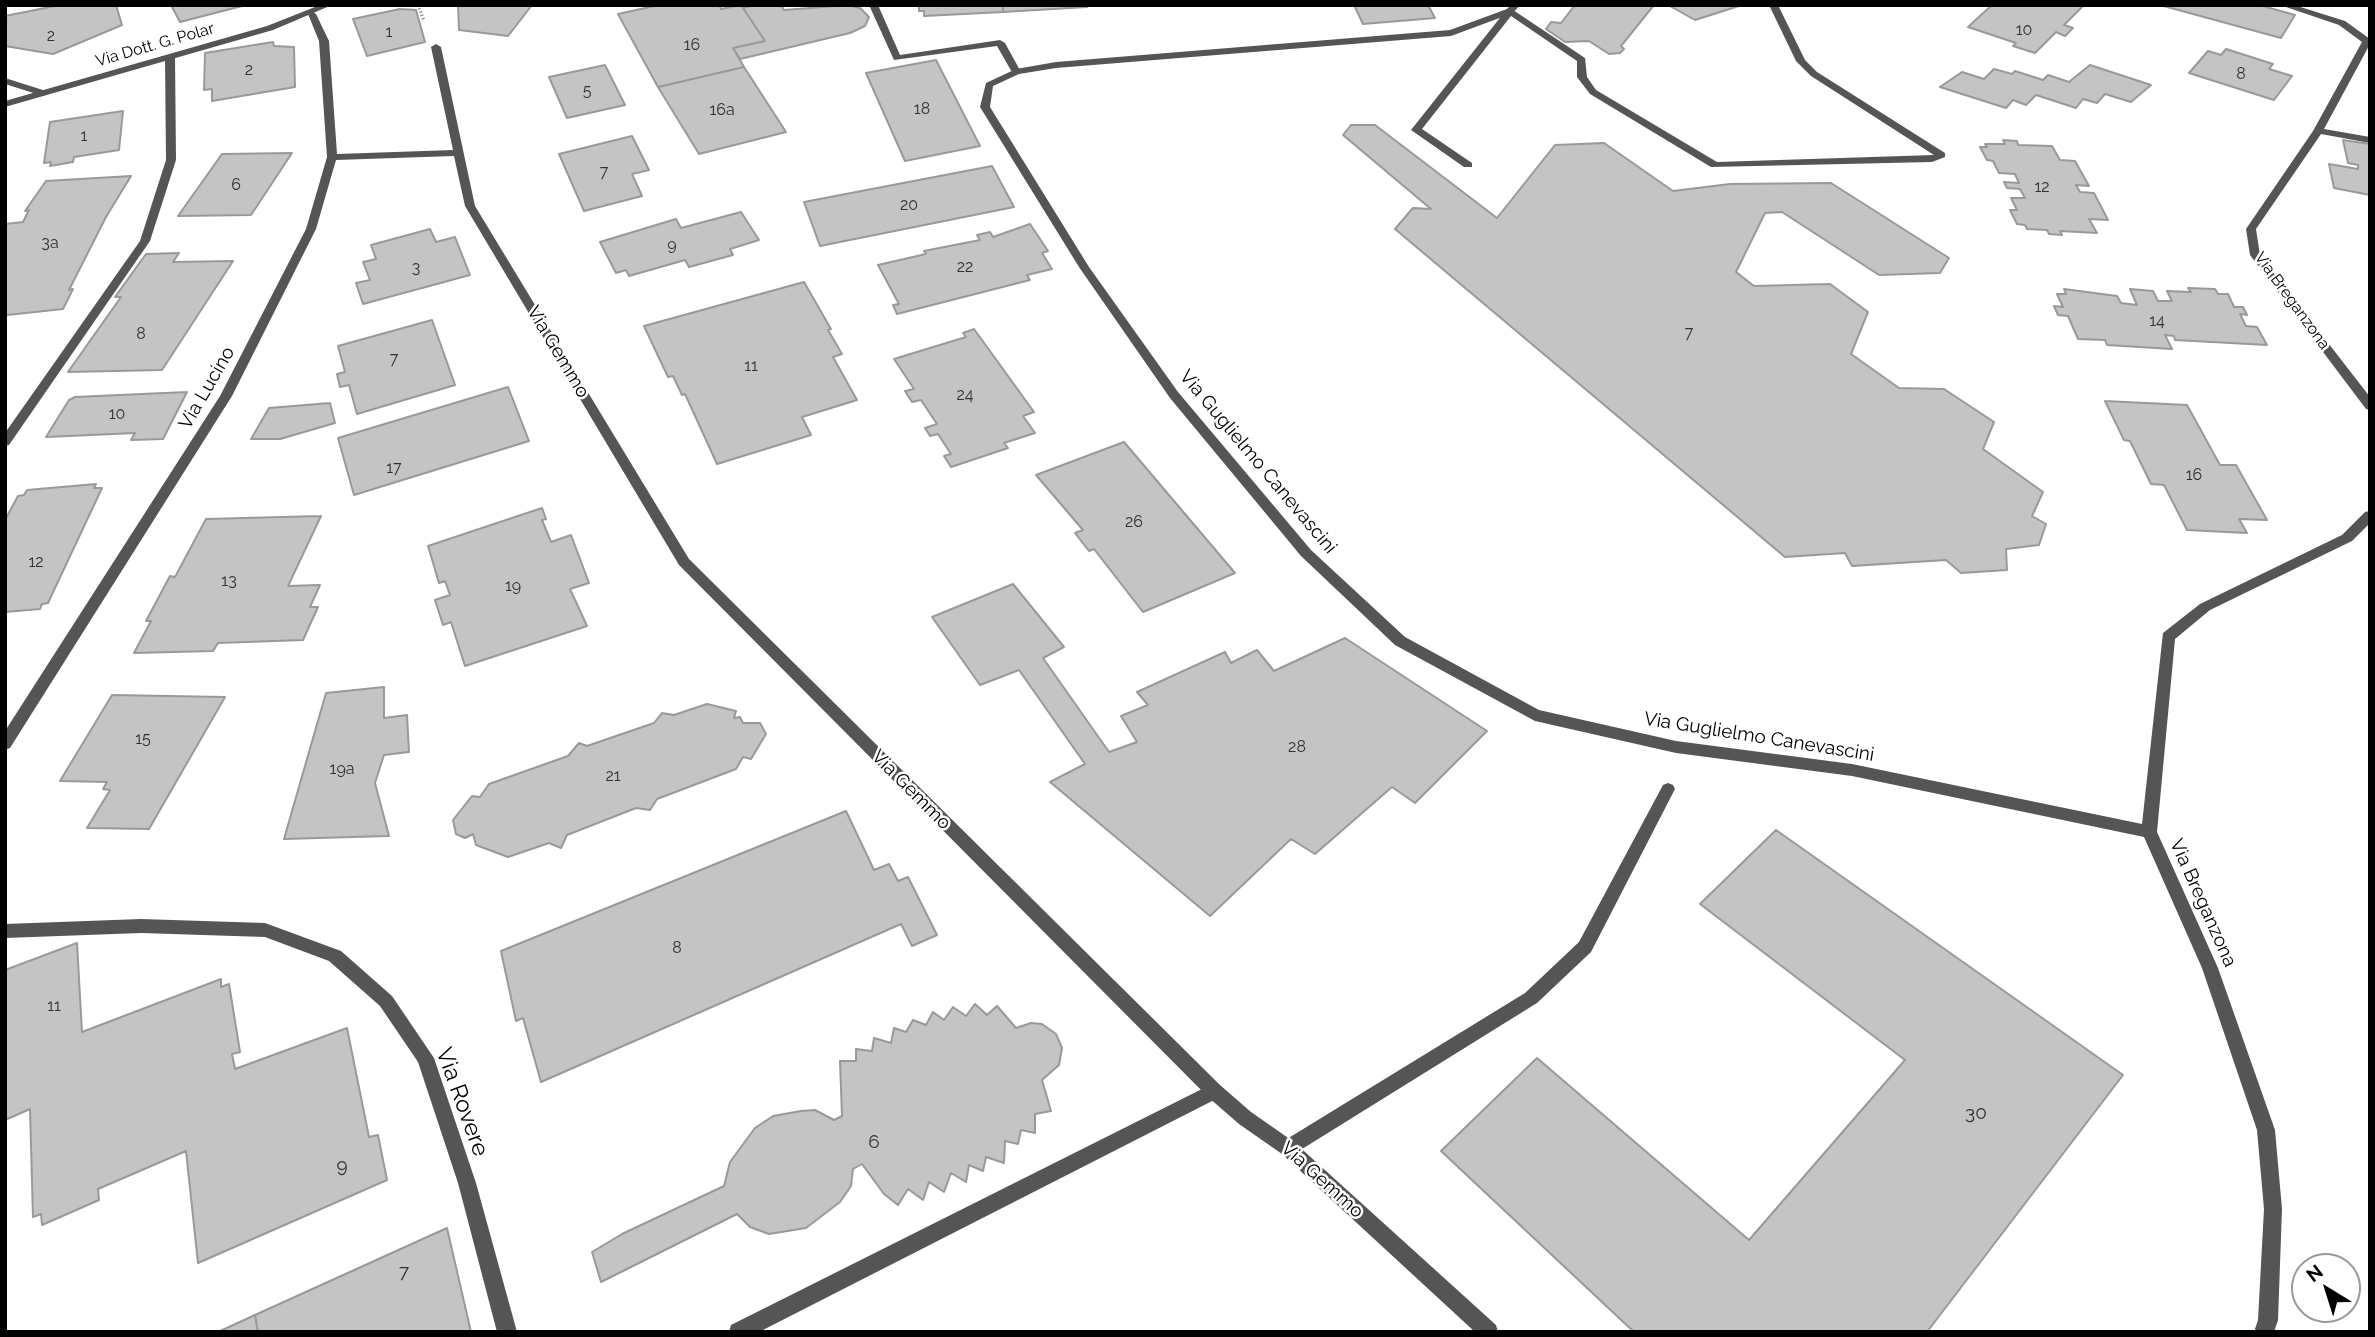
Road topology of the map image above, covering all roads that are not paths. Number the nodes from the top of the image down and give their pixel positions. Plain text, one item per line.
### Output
1 (328, 5) edge
2 (873, 5) edge
3 (1773, 5) edge
4 (2284, 5) edge
5 (1513, 8) edge
6 (312, 14) junction
7 (436, 47) dead end
8 (170, 57) junction
9 (1016, 72) junction
10 (5, 81) edge
11 (43, 93) junction
12 (5, 104) edge
13 (2318, 131) junction
14 (2370, 140) edge
15 (456, 153) junction
16 (332, 158) junction
17 (1468, 165) dead end
18 (2370, 406) edge
19 (5, 442) edge
20 (2370, 515) edge
21 (5, 744) edge
22 (1668, 789) dead end
23 (2150, 832) junction
24 (5, 930) edge
25 (1214, 1091) junction
26 (1288, 1148) junction
27 (507, 1332) edge
28 (738, 1332) edge
29 (1489, 1332) edge
30 (2264, 1332) edge

1 - 6 street, Via Dott. G. Polar
2 - 9 street
3 - 5 street
4 - 13 street, Via Breganzona
5 - 9 street, Via Guglielmo Canevascini
5 - 17 street
6 - 8 street, Via Dott. G. Polar
6 - 16 street, Via Lucino
7 - 15 street, Via Gemmo
8 - 11 street, Via Dott. G. Polar
8 - 19 street
9 - 23 street, Via Guglielmo Canevascini
10 - 11 street
11 - 12 street, Via Dott. G. Polar
13 - 14 street
13 - 18 street, Via Breganzona
15 - 16 street
15 - 25 street, Via Gemmo
16 - 21 street, Via Lucino
20 - 23 street, Via Breganzona
22 - 26 street
23 - 30 street, Via Breganzona
24 - 27 street, Via Rovere
25 - 26 street, Via Gemmo
25 - 28 street
26 - 29 street, Via Gemmo

